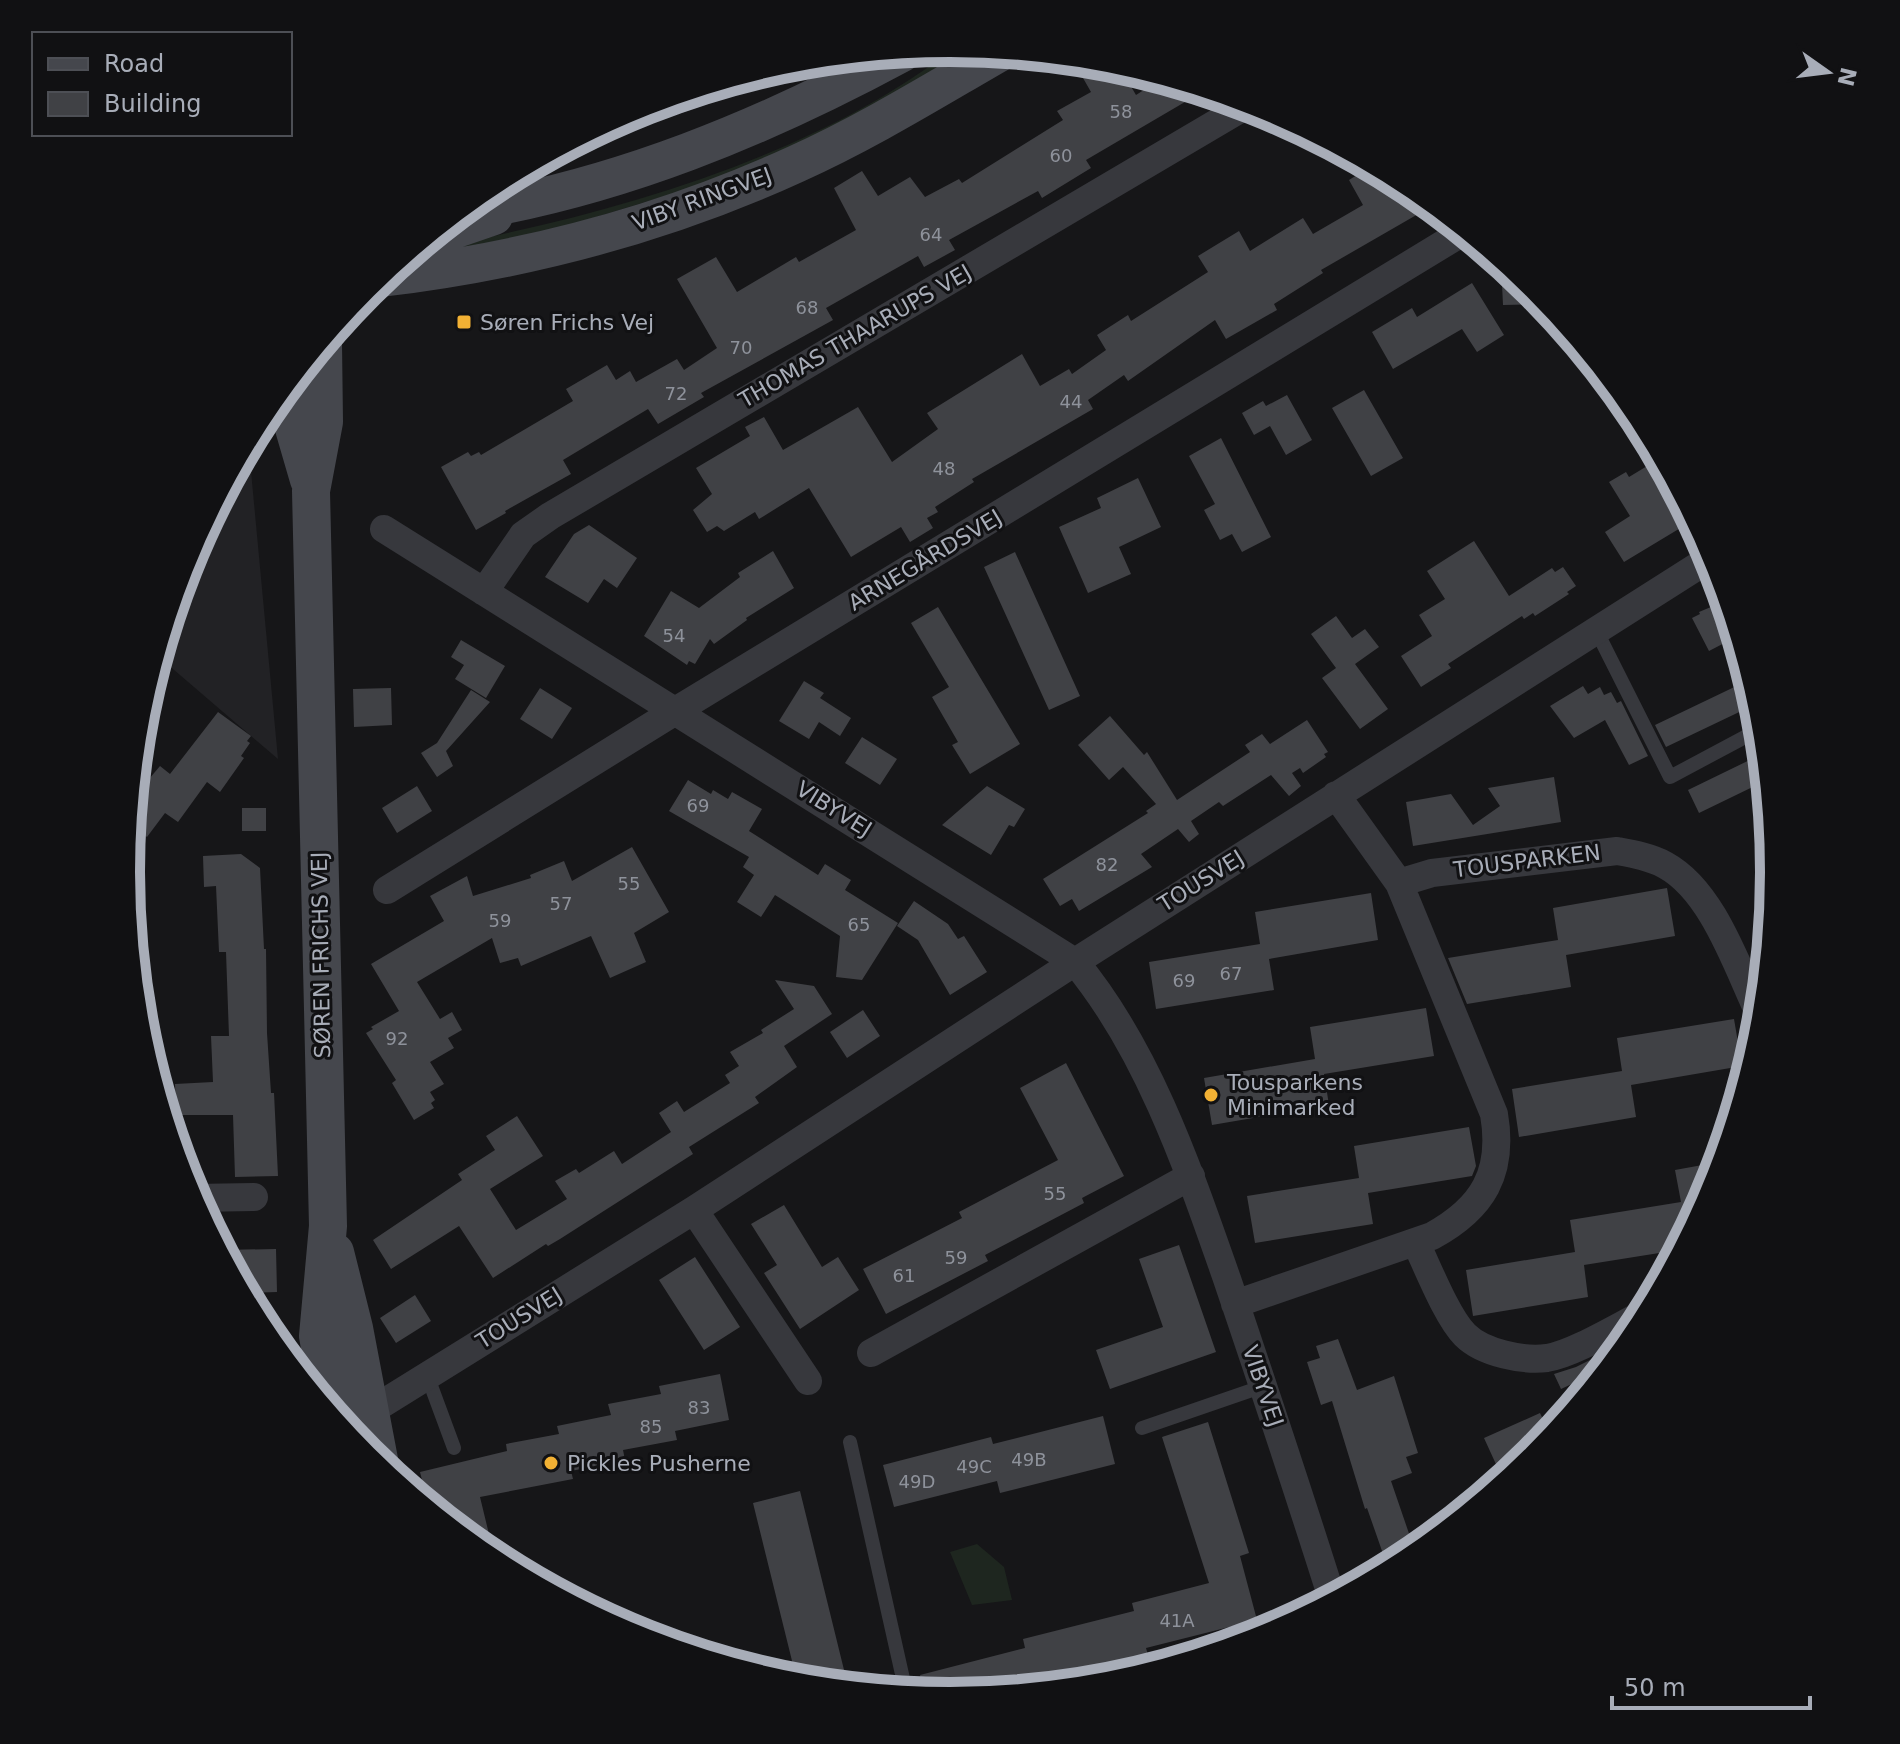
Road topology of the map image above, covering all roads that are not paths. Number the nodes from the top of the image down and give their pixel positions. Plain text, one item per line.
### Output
1 (981, 63) edge
2 (878, 66) edge
3 (1233, 114) edge
4 (564, 192) junction
5 (488, 208) edge
6 (458, 228) edge
7 (1454, 238) edge
8 (403, 275) edge
9 (323, 359) edge
10 (292, 400) edge
11 (311, 491) junction
12 (384, 529) dead end
13 (1699, 565) edge
14 (484, 592) junction
15 (1596, 630) junction
16 (677, 710) junction
17 (1748, 736) edge
18 (1336, 795) junction
19 (1399, 883) junction
20 (387, 890) dead end
21 (1075, 962) junction
22 (1750, 994) edge
23 (1191, 1176) junction
24 (254, 1197) dead end
25 (209, 1198) edge
26 (694, 1210) junction
27 (328, 1226) junction
28 (1416, 1243) junction
29 (1235, 1304) junction
30 (1621, 1325) edge
31 (871, 1353) dead end
32 (427, 1375) junction
33 (808, 1381) dead end
34 (1264, 1386) junction
35 (327, 1390) edge
36 (357, 1420) edge
37 (1142, 1428) dead end
38 (850, 1442) dead end
39 (454, 1448) dead end
40 (1329, 1587) edge
41 (903, 1680) edge

1 - 8 street, VIBY RINGVEJ
2 - 4 street
3 - 14 street, THOMAS THAARUPS VEJ
4 - 5 street
4 - 6 street
7 - 16 street, ARNEGÅRDSVEJ
9 - 11 street, SØREN FRICHS VEJ
10 - 11 street, SØREN FRICHS VEJ
11 - 27 street, SØREN FRICHS VEJ
12 - 14 street, VIBYVEJ
13 - 15 street, TOUSVEJ
14 - 16 street, VIBYVEJ
15 - 17 lane
15 - 18 street, TOUSVEJ
16 - 20 street, ARNEGÅRDSVEJ
16 - 21 street, VIBYVEJ
18 - 19 street
18 - 21 street, TOUSVEJ
19 - 22 street, TOUSPARKEN
19 - 28 street
21 - 23 street, VIBYVEJ
21 - 26 street, TOUSVEJ
23 - 29 street, VIBYVEJ
23 - 31 street
24 - 25 street
26 - 32 street, TOUSVEJ
26 - 33 street
27 - 35 street, SØREN FRICHS VEJ
27 - 36 street, SØREN FRICHS VEJ
28 - 29 street
28 - 30 street
29 - 34 street, VIBYVEJ
32 - 36 street, TOUSVEJ
32 - 39 lane
34 - 37 lane
34 - 40 street, VIBYVEJ
38 - 41 lane

